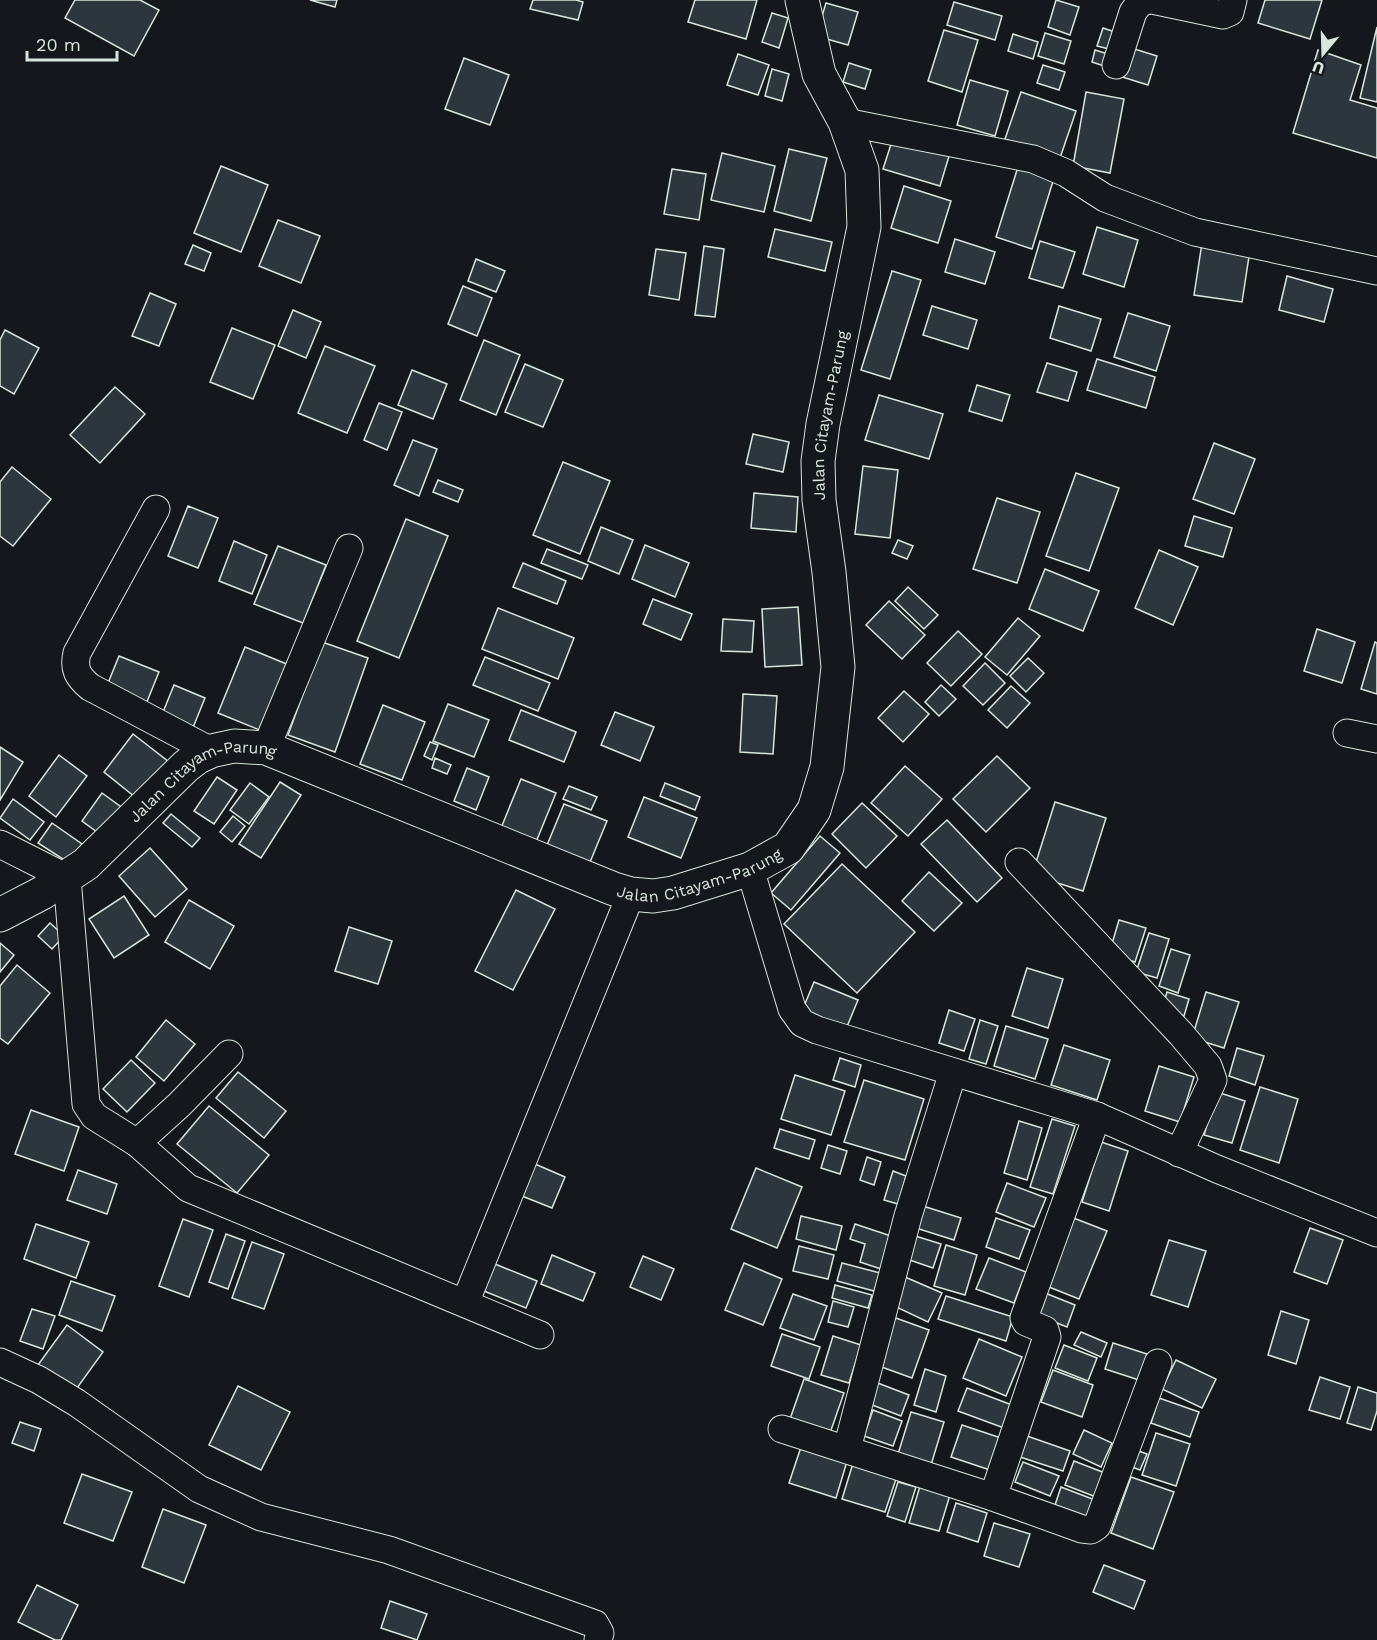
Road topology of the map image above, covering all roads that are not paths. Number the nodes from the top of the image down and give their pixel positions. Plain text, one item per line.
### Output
1 (802, 0) edge
2 (1147, 0) edge
3 (1152, 0) edge
4 (1233, 0) edge
5 (1116, 65) dead end
6 (845, 122) junction
7 (1377, 271) edge
8 (156, 509) dead end
9 (349, 548) dead end
10 (1347, 733) dead end
11 (1377, 739) edge
12 (266, 748) junction
13 (211, 751) junction
14 (0, 844) edge
15 (1018, 862) dead end
16 (750, 869) junction
17 (67, 878) junction
18 (631, 894) junction
19 (0, 915) edge
20 (229, 1054) dead end
21 (953, 1072) junction
22 (1097, 1116) junction
23 (137, 1143) junction
24 (1179, 1153) junction
25 (1377, 1233) edge
26 (465, 1303) junction
27 (540, 1335) dead end
28 (0, 1362) edge
29 (1158, 1363) dead end
30 (782, 1429) dead end
31 (847, 1449) junction
32 (993, 1497) junction
33 (598, 1640) edge

1 - 6 street, Jalan Citayam-Parung
2 - 5 street
3 - 4 street
6 - 7 street
6 - 16 street, Jalan Citayam-Parung
8 - 13 street
9 - 12 street
10 - 11 street
12 - 13 street, Jalan Citayam-Parung
12 - 18 street, Jalan Citayam-Parung
13 - 17 street, Jalan Citayam-Parung
14 - 17 street
15 - 24 street
16 - 18 street, Jalan Citayam-Parung
16 - 21 street
17 - 19 street, Jalan Citayam-Parung
17 - 23 street
18 - 26 street
20 - 23 street
21 - 22 street
21 - 31 street
22 - 24 street
22 - 32 street
23 - 26 street
24 - 25 street
26 - 27 street
28 - 33 street
29 - 32 street
30 - 31 street
31 - 32 street

